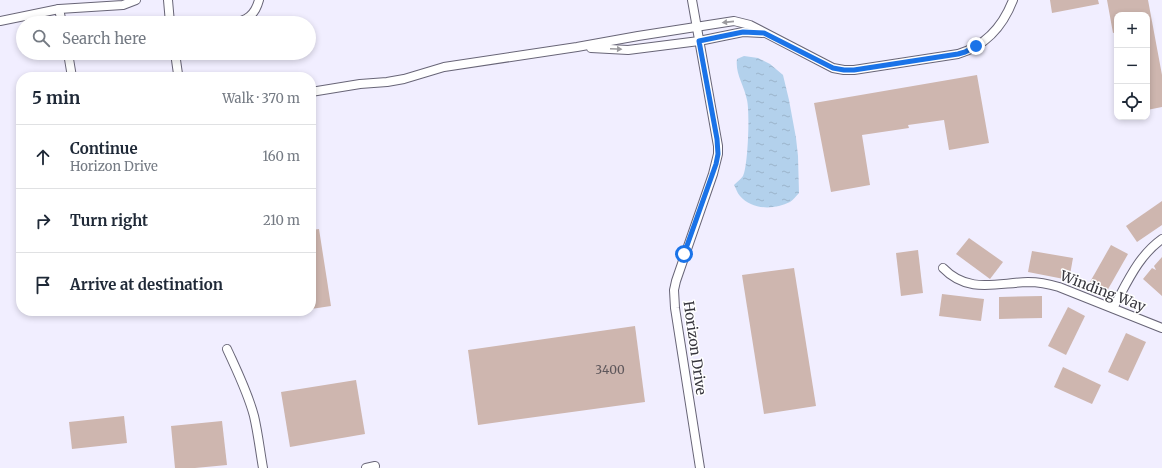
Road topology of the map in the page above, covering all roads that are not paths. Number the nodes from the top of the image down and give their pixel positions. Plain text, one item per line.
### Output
1 (136, 0) edge
2 (168, 0) edge
3 (259, 0) edge
4 (692, 0) edge
5 (1013, 0) edge
6 (59, 10) junction
7 (27, 16) edge
8 (60, 16) edge
9 (169, 16) edge
10 (250, 16) edge
11 (16, 18) edge
12 (0, 21) edge
13 (696, 26) junction
14 (764, 33) junction
15 (699, 41) junction
16 (577, 47) junction
17 (69, 60) edge
18 (176, 60) edge
19 (71, 72) edge
20 (178, 72) edge
21 (316, 91) edge
22 (1162, 239) edge
23 (943, 268) dead end
24 (1112, 308) junction
25 (1162, 328) edge
26 (227, 349) dead end
27 (375, 466) dead end
28 (263, 468) edge
29 (366, 468) edge
30 (700, 468) edge

1 - 6 street
2 - 9 street
3 - 10 street
4 - 13 street, Horizon Drive
5 - 14 street
6 - 7 street
6 - 8 street
11 - 12 street
14 -> 13 street
13 - 15 street, Horizon Drive
13 - 16 street
14 - 15 street
16 -> 15 street
15 - 30 street, Horizon Drive
16 - 21 street
17 - 19 street
18 - 20 street
22 - 24 street
23 - 24 street, Winding Way
24 - 25 street, Winding Way
26 - 28 street
27 - 29 street

